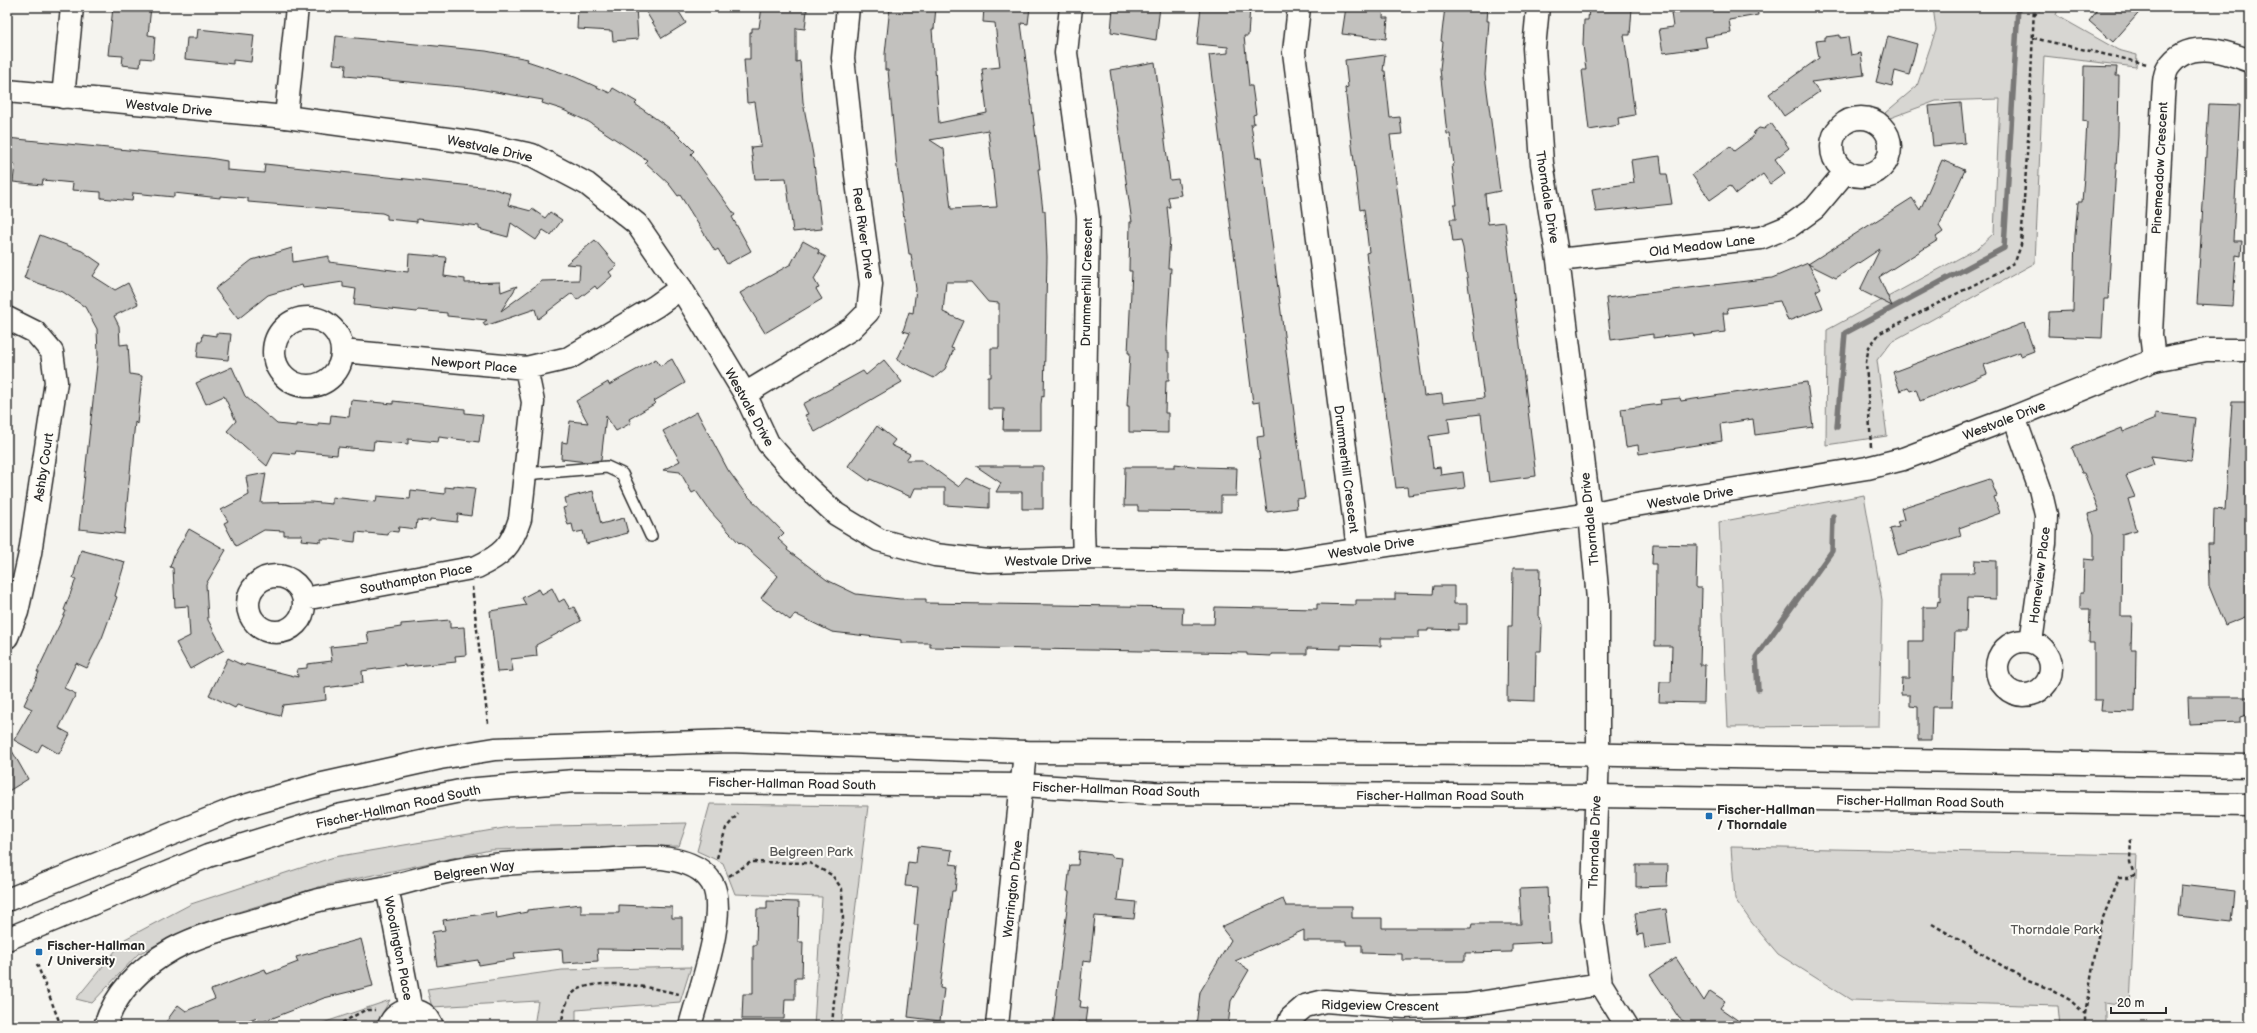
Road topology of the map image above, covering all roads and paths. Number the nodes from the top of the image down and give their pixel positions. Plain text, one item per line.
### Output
1 (72, 7) edge
2 (297, 7) edge
3 (848, 7) edge
4 (1071, 7) edge
5 (1299, 7) edge
6 (1538, 7) edge
7 (2034, 7) edge
8 (2041, 7) edge
9 (2033, 18) junction
10 (2033, 38) junction
11 (2250, 61) edge
12 (2168, 68) junction
13 (7, 91) edge
14 (64, 97) junction
15 (286, 117) junction
16 (1846, 172) dead end
17 (1558, 260) junction
18 (680, 288) junction
19 (7, 318) edge
20 (2250, 350) edge
21 (342, 351) dead end
22 (2154, 360) junction
23 (526, 368) junction
24 (745, 394) junction
25 (2014, 417) junction
26 (1867, 468) junction
27 (525, 474) junction
28 (1590, 514) junction
29 (651, 536) dead end
30 (1358, 549) junction
31 (1084, 558) junction
32 (470, 569) junction
33 (304, 599) dead end
34 (7, 637) edge
35 (2031, 642) dead end
36 (488, 723) dead end
37 (1025, 752) junction
38 (1598, 755) junction
39 (2250, 766) edge
40 (1022, 785) junction
41 (1596, 796) junction
42 (2250, 805) edge
43 (738, 814) dead end
44 (2131, 837) dead end
45 (715, 862) dead end
46 (713, 886) junction
47 (387, 887) junction
48 (7, 900) edge
49 (1932, 924) dead end
50 (7, 939) edge
51 (37, 964) dead end
52 (1601, 984) junction
53 (697, 998) junction
54 (411, 1010) junction
55 (2085, 1014) junction
56 (61, 1026) edge
57 (105, 1026) edge
58 (388, 1026) edge
59 (432, 1026) edge
60 (561, 1026) edge
61 (690, 1026) edge
62 (832, 1026) edge
63 (997, 1026) edge
64 (1288, 1026) edge
65 (1627, 1026) edge
66 (2085, 1026) edge

1 - 14 street
2 - 15 street
3 - 24 street, Red River Drive
4 - 31 street, Drummerhill Crescent
5 - 30 street, Drummerhill Crescent
6 - 17 street, Thorndale Drive
7 - 9 path
8 - 9 path
9 - 10 path
10 - 12 path
10 - 26 path
11 - 12 street
12 - 22 street, Pinemeadow Crescent
13 - 14 street, Westvale Drive
14 - 15 street, Westvale Drive
15 - 18 street, Westvale Drive
16 - 17 street, Old Meadow Lane
17 - 28 street, Thorndale Drive
18 - 23 street, Newport Place
18 - 24 street, Westvale Drive
19 - 34 street, Ashby Court
20 - 22 street, Westvale Drive
21 - 23 street, Newport Place
22 - 25 street, Westvale Drive
23 - 27 street, Southampton Place
24 - 31 street, Westvale Drive
25 - 26 street, Westvale Drive
25 - 35 street, Homeview Place
26 - 28 street, Westvale Drive
27 - 29 lane
27 - 32 street, Southampton Place
28 - 30 street, Westvale Drive
28 - 38 street, Thorndale Drive
30 - 31 street, Westvale Drive
32 - 33 street, Southampton Place
32 - 36 path
37 - 38 street
37 - 40 street, Warrington Drive
37 - 48 street
38 - 39 street
38 - 41 street, Thorndale Drive
40 - 41 street, Fischer-Hallman Road South
40 - 50 street, Fischer-Hallman Road South
40 - 63 street, Warrington Drive
41 - 42 street, Fischer-Hallman Road South
41 - 52 street, Thorndale Drive
43 - 45 path
44 - 55 path
46 - 47 street, Belgreen Way
46 - 53 street
46 - 62 path
47 - 54 street, Woodington Place
47 - 57 street, Belgreen Way
49 - 55 path
51 - 56 path
52 - 64 street, Ridgeview Crescent
52 - 65 street, Thorndale Drive
53 - 60 path
53 - 61 street
54 - 58 street, Woodington Place
54 - 59 street, Woodington Place
55 - 66 path

